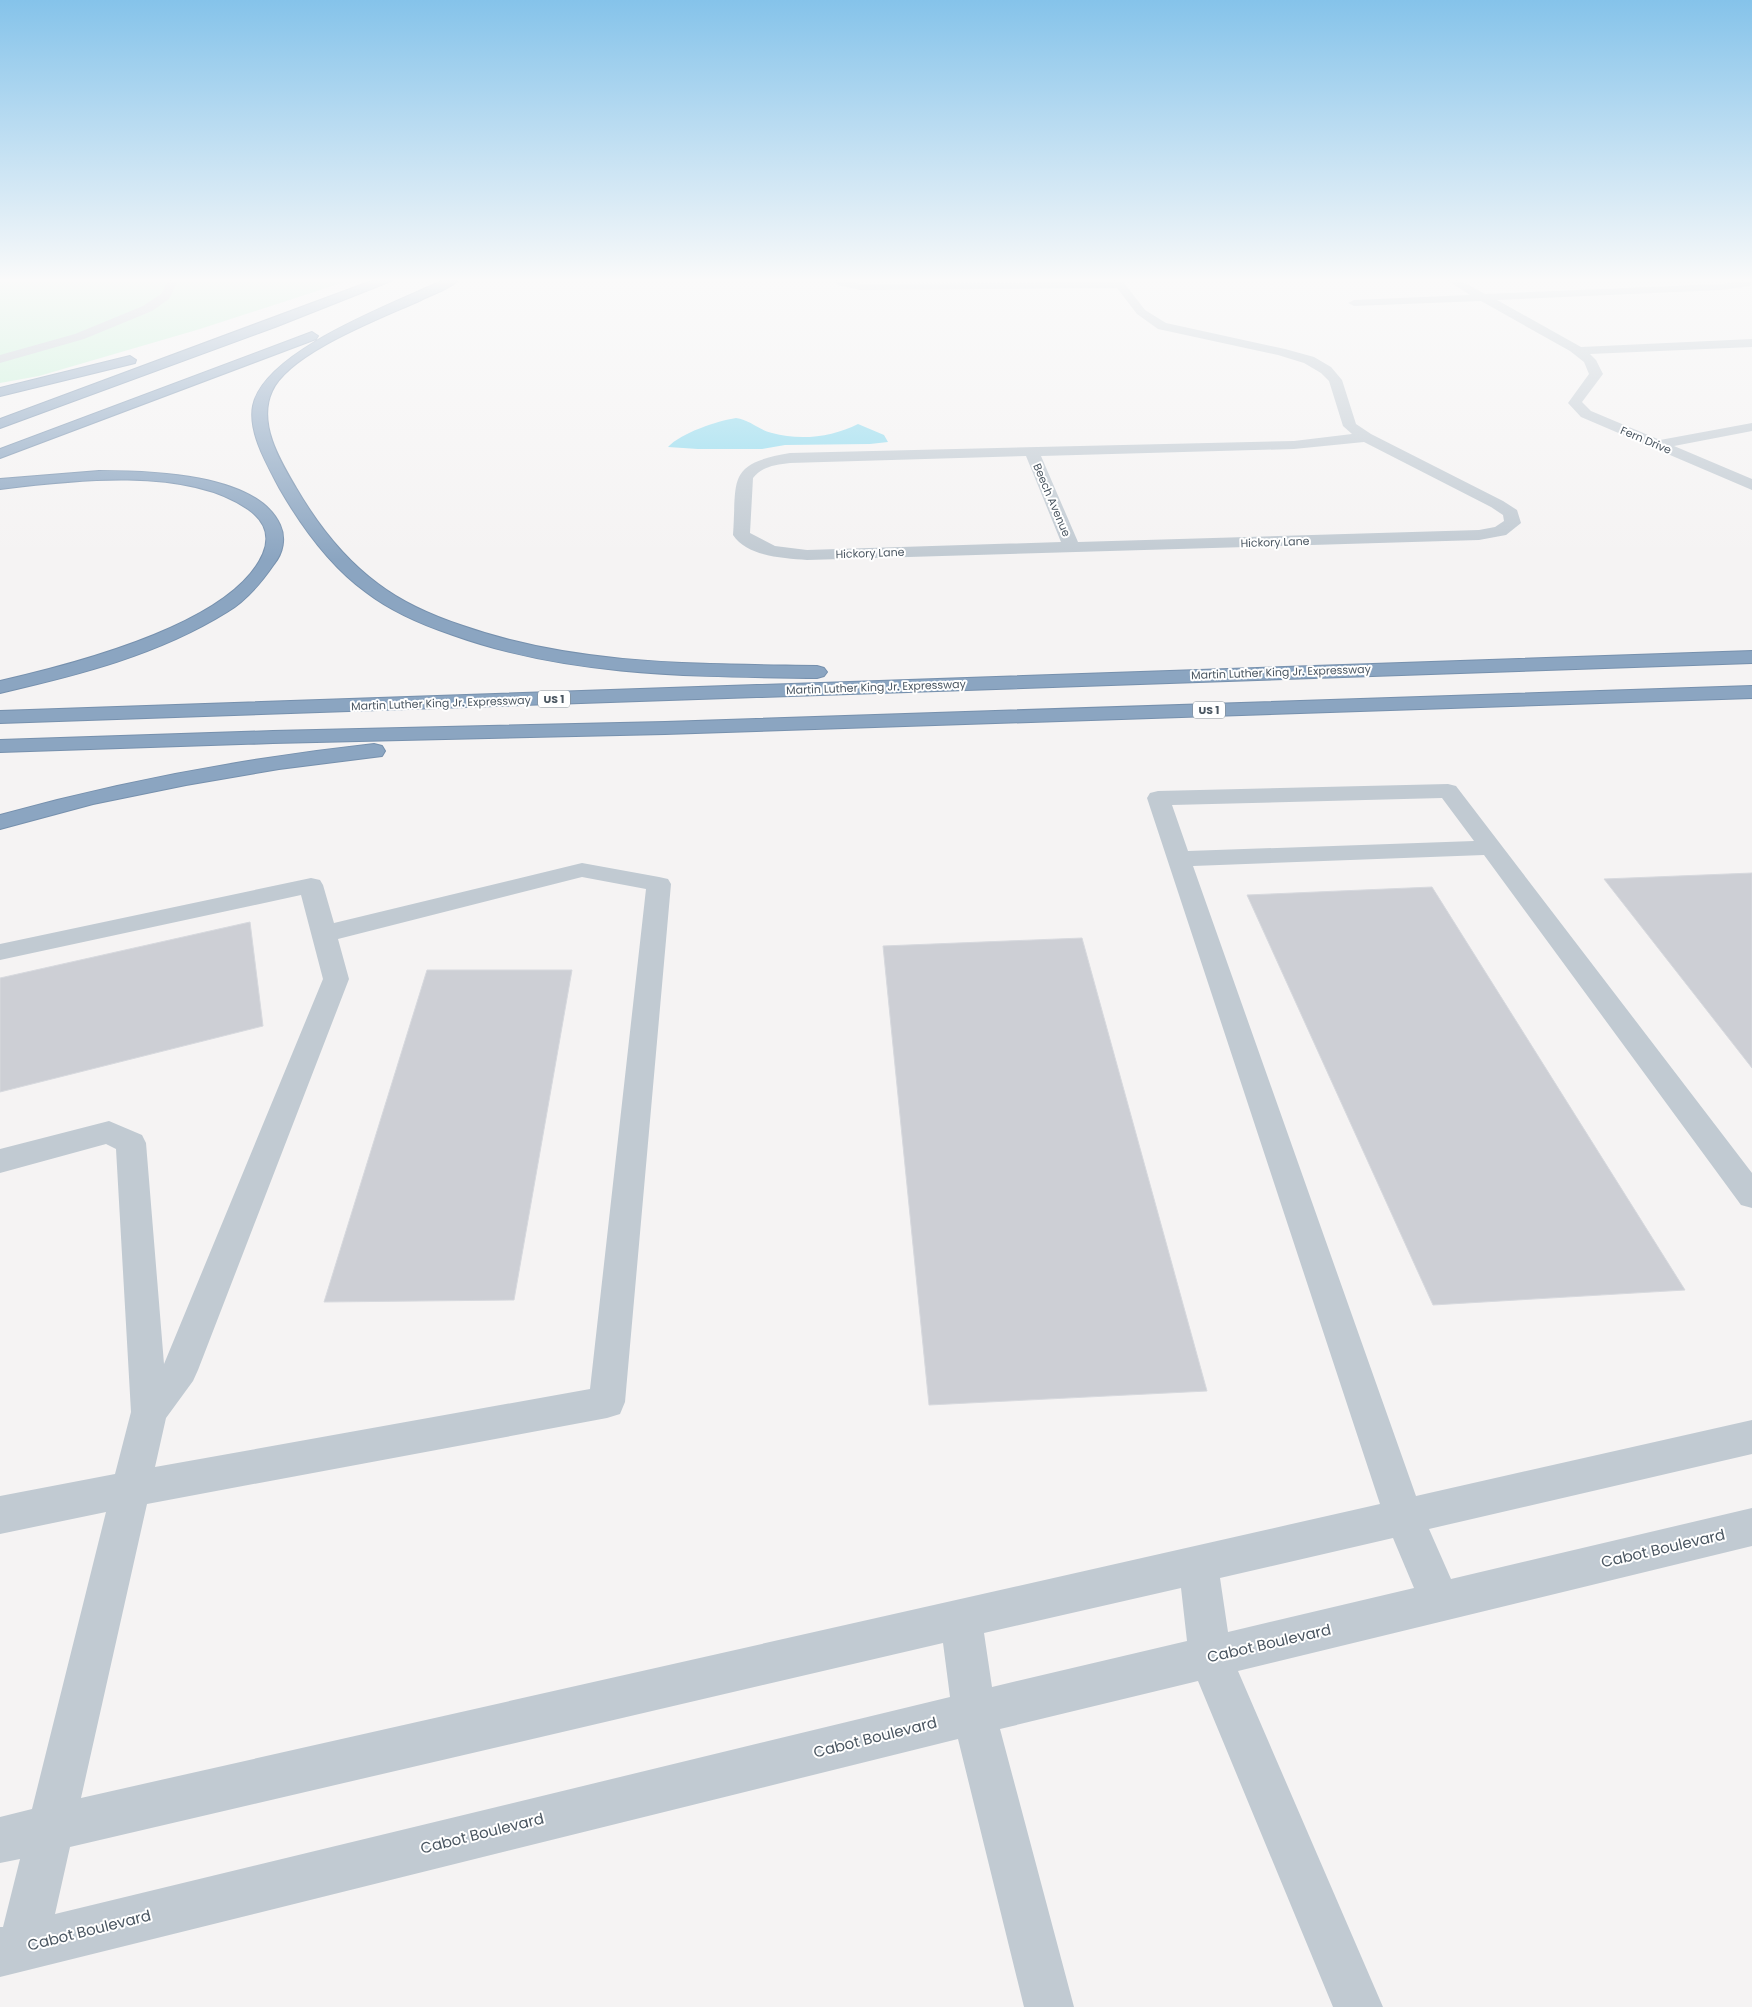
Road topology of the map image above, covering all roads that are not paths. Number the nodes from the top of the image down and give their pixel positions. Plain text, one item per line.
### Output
1 (76, 373) edge
2 (140, 373) edge
3 (212, 373) edge
4 (281, 373) edge
5 (1328, 373) edge
6 (1595, 373) edge
7 (0, 392) edge
8 (0, 424) edge
9 (1752, 427) edge
10 (1366, 437) junction
11 (1658, 445) junction
12 (1032, 452) junction
13 (0, 454) edge
14 (0, 484) edge
15 (1752, 485) edge
16 (1072, 548) junction
17 (1752, 657) edge
18 (1108, 677) junction
19 (0, 687) edge
20 (1752, 692) edge
21 (0, 716) edge
22 (666, 728) junction
23 (0, 746) edge
24 (0, 822) edge
25 (1491, 848) junction
26 (1179, 859) junction
27 (324, 934) junction
28 (0, 952) edge
29 (0, 1161) edge
30 (0, 1167) edge
31 (1752, 1196) edge
32 (149, 1412) junction
33 (1752, 1437) edge
34 (132, 1489) junction
35 (0, 1515) edge
36 (1404, 1517) junction
37 (1752, 1527) edge
38 (1198, 1565) junction
39 (1440, 1602) junction
40 (961, 1619) junction
41 (1210, 1657) junction
42 (974, 1713) junction
43 (51, 1829) junction
44 (0, 1840) edge
45 (12, 1949) edge
46 (1049, 2007) edge
47 (1358, 2007) edge

1 - 7 highway
2 - 8 highway
3 - 13 highway
4 - 18 highway
5 - 10 street, Hickory Lane
6 - 11 street, Fern Drive
9 - 11 street
10 - 12 street, Hickory Lane
10 - 16 street, Hickory Lane
11 - 15 street, Fern Drive
12 - 16 street, Beech Avenue
12 - 16 street, Hickory Lane
14 - 19 highway
17 - 18 highway, Martin Luther King Jr. Expressway / US 1
18 - 21 highway, Martin Luther King Jr. Expressway / US 1
20 - 22 highway, US 1
22 - 23 highway, US 1
22 - 24 highway
25 - 26 street
25 - 26 street
25 - 31 street
26 - 36 street
27 - 28 street
27 - 32 street
27 - 34 street
29 - 30 street
29 - 32 street
32 - 34 street
33 - 36 street
34 - 35 street
34 - 43 street
36 - 38 street
36 - 39 street
37 - 39 street, Cabot Boulevard
38 - 40 street
38 - 41 street
39 - 41 street, Cabot Boulevard
40 - 42 street
40 - 43 street
41 - 42 street, Cabot Boulevard
41 - 47 street
42 - 45 street, Cabot Boulevard
42 - 46 street
43 - 44 street
43 - 45 street

